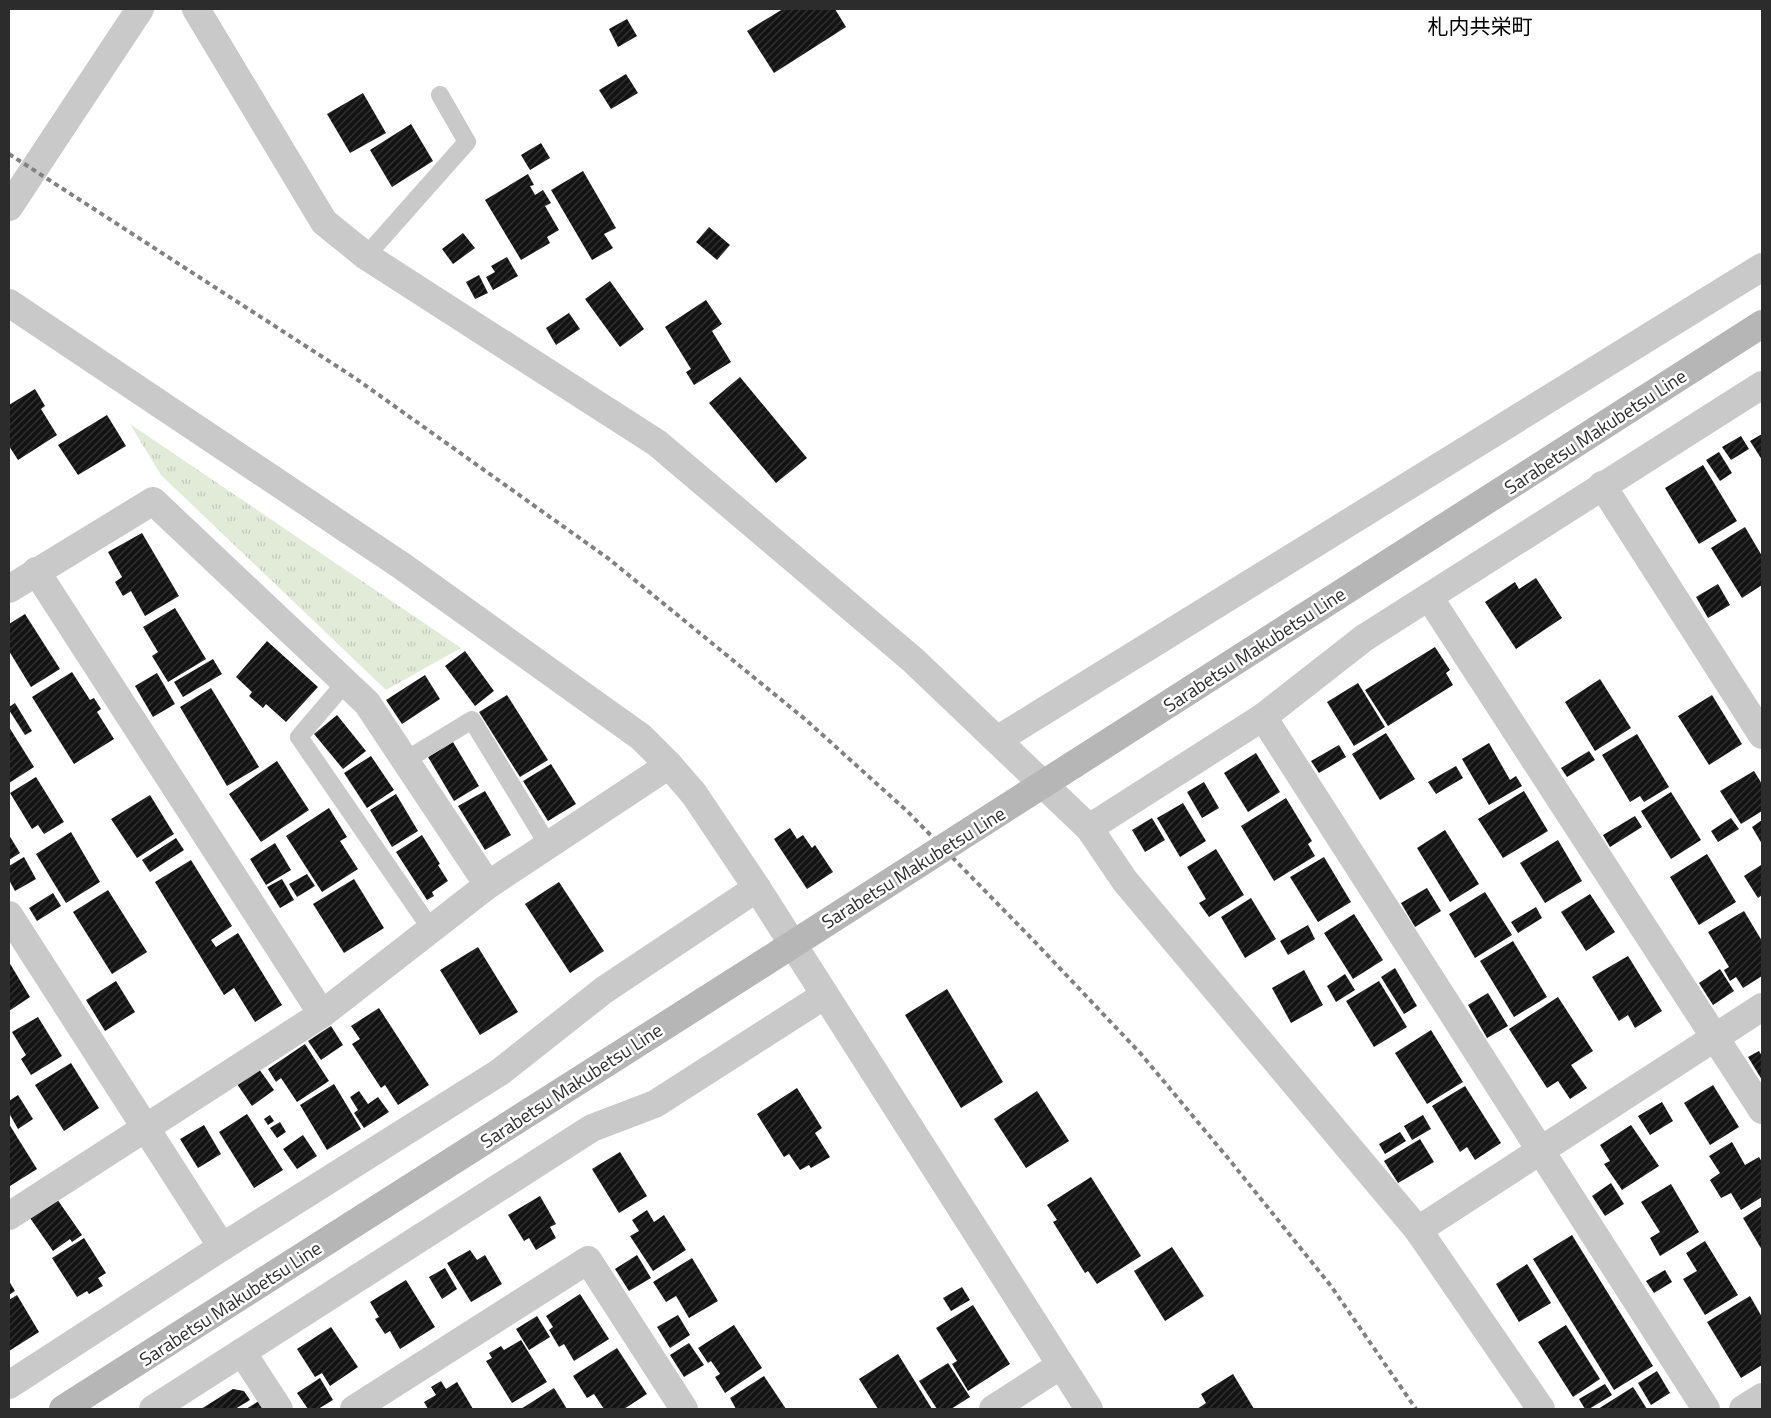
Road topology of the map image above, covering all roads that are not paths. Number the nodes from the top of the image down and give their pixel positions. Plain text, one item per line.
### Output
1 (140, 9) edge
2 (196, 9) edge
3 (440, 94) dead end
4 (9, 208) edge
5 (366, 256) junction
6 (1762, 267) edge
7 (9, 303) edge
8 (1762, 324) edge
9 (1762, 385) edge
10 (1602, 485) junction
11 (36, 571) junction
12 (9, 588) edge
13 (1429, 597) junction
14 (345, 683) junction
15 (1263, 716) junction
16 (1762, 735) edge
17 (997, 740) junction
18 (406, 760) junction
19 (669, 765) junction
20 (1089, 828) junction
21 (548, 845) junction
22 (488, 885) junction
23 (757, 888) junction
24 (9, 915) edge
25 (432, 929) junction
26 (825, 995) junction
27 (1762, 1007) edge
28 (322, 1014) junction
29 (1716, 1037) junction
30 (1762, 1110) edge
31 (145, 1128) junction
32 (1541, 1150) junction
33 (9, 1216) edge
34 (1418, 1230) junction
35 (222, 1247) junction
36 (242, 1352) junction
37 (1061, 1365) junction
38 (9, 1386) edge
39 (1762, 1397) edge
40 (680, 1408) edge
41 (63, 1409) edge
42 (153, 1409) edge
43 (279, 1409) edge
44 (354, 1409) edge
45 (993, 1409) edge
46 (1089, 1409) edge
47 (1541, 1409) edge
48 (1706, 1409) edge
49 (1743, 1409) edge

1 - 4 street
2 - 5 street
3 - 5 lane
5 - 17 street
6 - 17 street
7 - 19 street
8 - 41 main road, Sarabetsu Makubetsu Line, bridge
9 - 10 street
10 - 13 street
10 - 16 street
11 - 12 street
11 - 14 street
11 - 28 street
13 - 15 street
13 - 29 street
14 - 18 street
14 - 25 lane
15 - 20 street
15 - 32 street
17 - 20 street
18 - 21 lane
18 - 22 street
19 - 21 street
19 - 23 street
20 - 34 street
21 - 22 street
22 - 25 street
23 - 26 street
23 - 35 street
24 - 31 street
25 - 28 street
26 - 36 street
26 - 37 street
27 - 29 street
28 - 31 street
29 - 30 street
29 - 32 street
31 - 33 street
31 - 35 street
32 - 34 street
32 - 48 street
34 - 47 street
35 - 38 street
36 - 42 street
36 - 43 street
37 - 45 street
37 - 46 street
39 - 49 street
40 - 44 street

